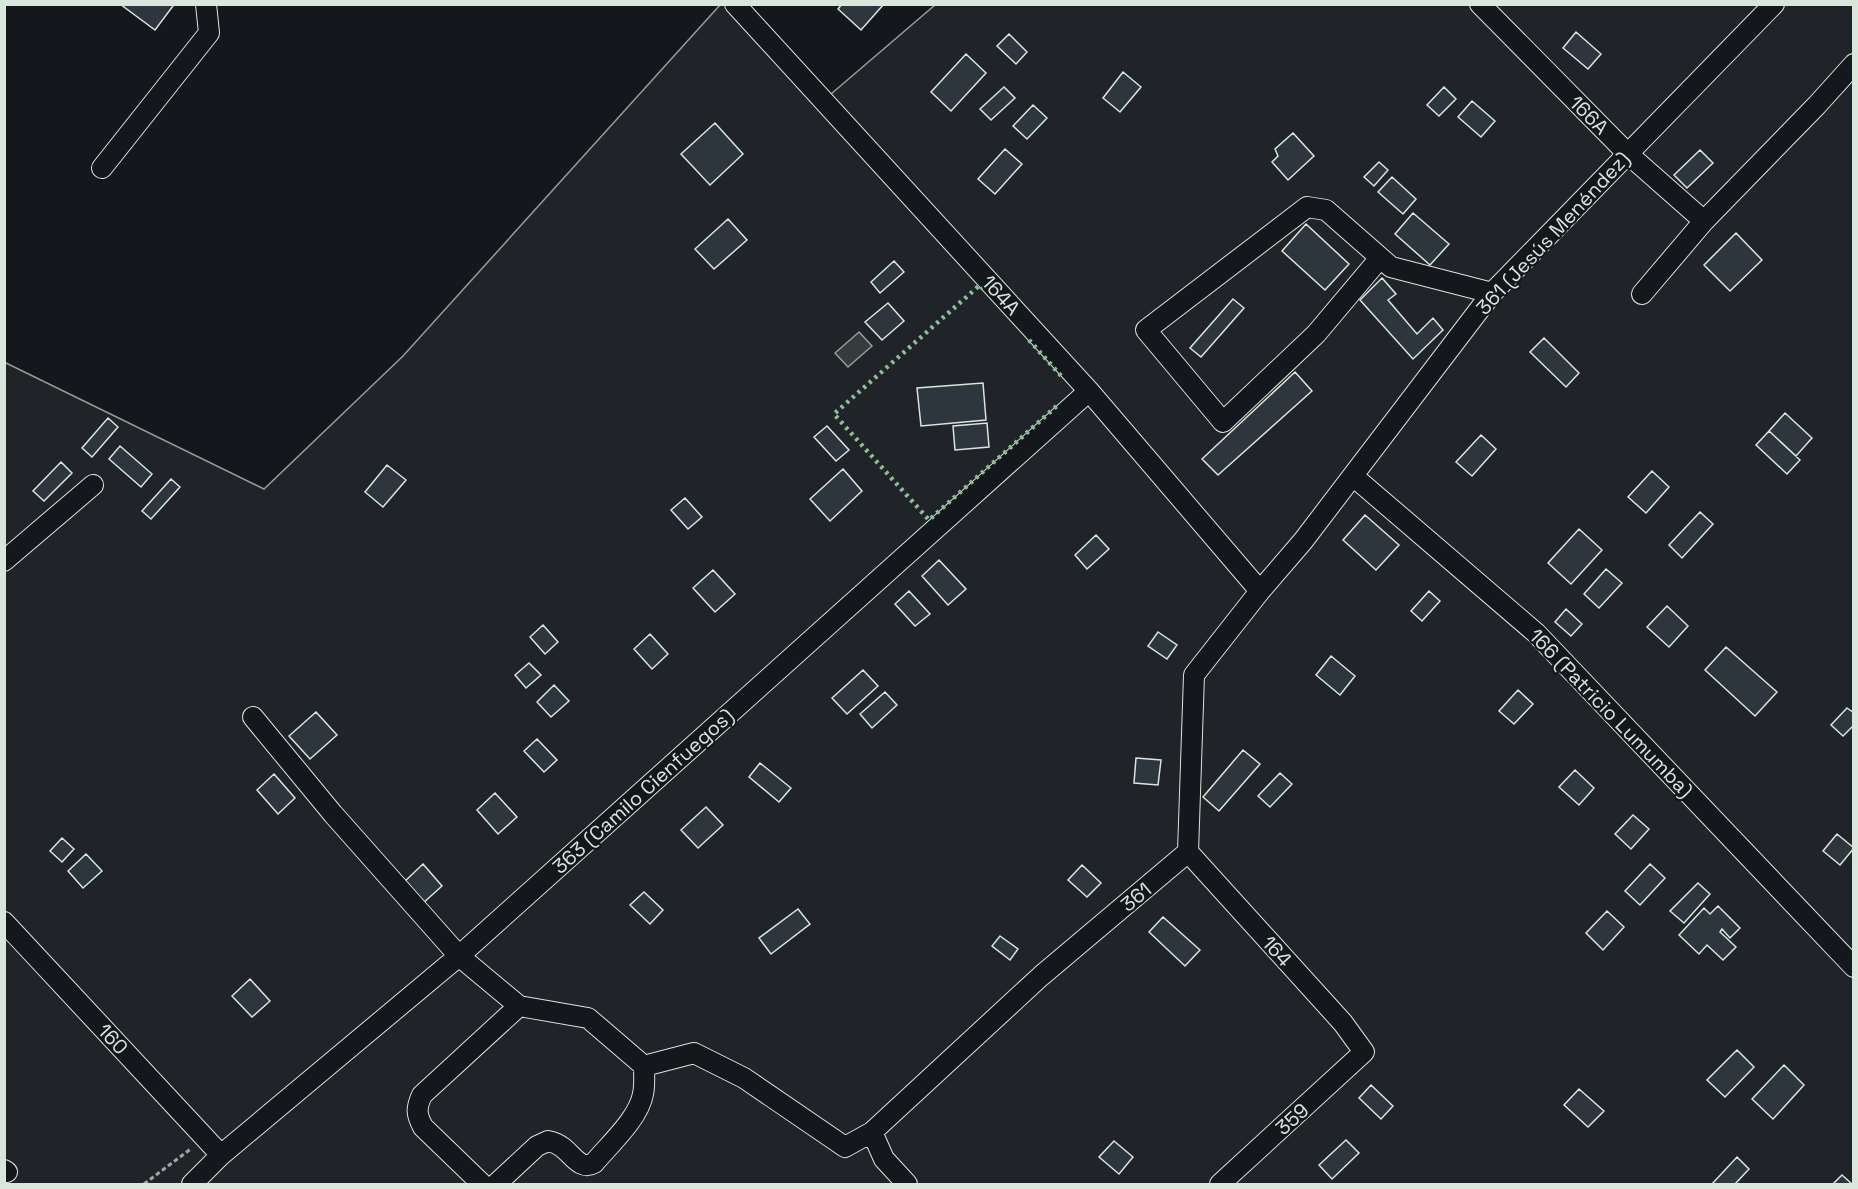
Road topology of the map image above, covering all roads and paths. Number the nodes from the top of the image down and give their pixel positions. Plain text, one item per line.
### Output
1 (206, 4) edge
2 (735, 4) edge
3 (1480, 4) edge
4 (1774, 4) edge
5 (1854, 64) edge
6 (1628, 154) junction
7 (102, 168) dead end
8 (1704, 220) junction
9 (1380, 258) junction
10 (1492, 293) junction
11 (1642, 294) dead end
12 (1089, 391) junction
13 (1353, 476) junction
14 (93, 485) dead end
15 (4, 561) edge
16 (1260, 591) junction
17 (253, 717) dead end
18 (1188, 852) junction
19 (4, 922) edge
20 (459, 956) junction
21 (1854, 967) edge
22 (519, 1006) junction
23 (1364, 1052) joint
24 (644, 1066) junction
25 (872, 1132) junction
26 (205, 1138) junction
27 (221, 1155) junction
28 (144, 1185) edge
29 (192, 1185) edge
30 (482, 1185) edge
31 (496, 1185) edge
32 (907, 1185) edge
33 (1220, 1185) edge

1 - 7 street
2 - 12 street, 164A
3 - 6 street, 166A
4 - 6 street, 361 (Jesús Menéndez)
5 - 8 street
6 - 8 street, 166A
6 - 10 street, 361 (Jesús Menéndez)
8 - 11 street
9 - 9 street
9 - 10 street
10 - 13 street, 361 (Jesús Menéndez)
12 - 16 street, 164A
12 - 20 street, 363 (Camilo Cienfuegos)
13 - 16 street, 361 (Jesús Menéndez)
13 - 21 street, 166 (Patricio Lumumba)
14 - 15 street
16 - 18 street
17 - 20 street
18 - 23 street, 164
18 - 25 street, 361
19 - 26 street, 160
20 - 22 street
20 - 27 street, 363 (Camilo Cienfuegos)
22 - 24 street
22 - 30 street
23 - 33 street, 359
24 - 25 street, 361
24 - 31 street
25 - 32 street
26 - 27 street, 160
26 - 28 path
27 - 29 street, 363 (Camilo Cienfuegos)

